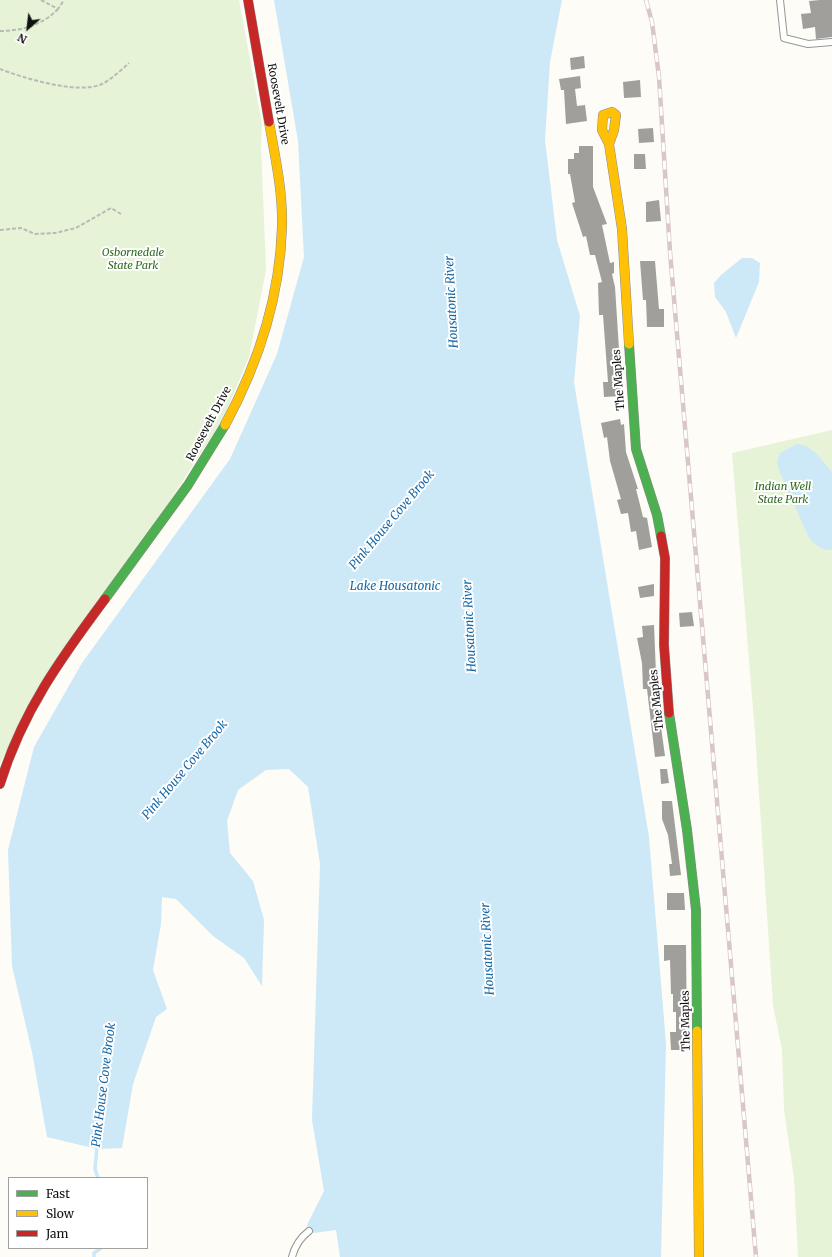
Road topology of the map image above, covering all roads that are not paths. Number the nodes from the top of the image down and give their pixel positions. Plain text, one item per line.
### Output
1 (248, 0) edge
2 (780, 0) edge
3 (832, 42) edge
4 (609, 144) dead end
5 (0, 784) edge
6 (309, 1231) dead end
7 (292, 1257) edge
8 (699, 1257) edge

1 - 5 street, Roosevelt Drive
2 - 3 lane
4 - 8 street, The Maples
6 - 7 lane

